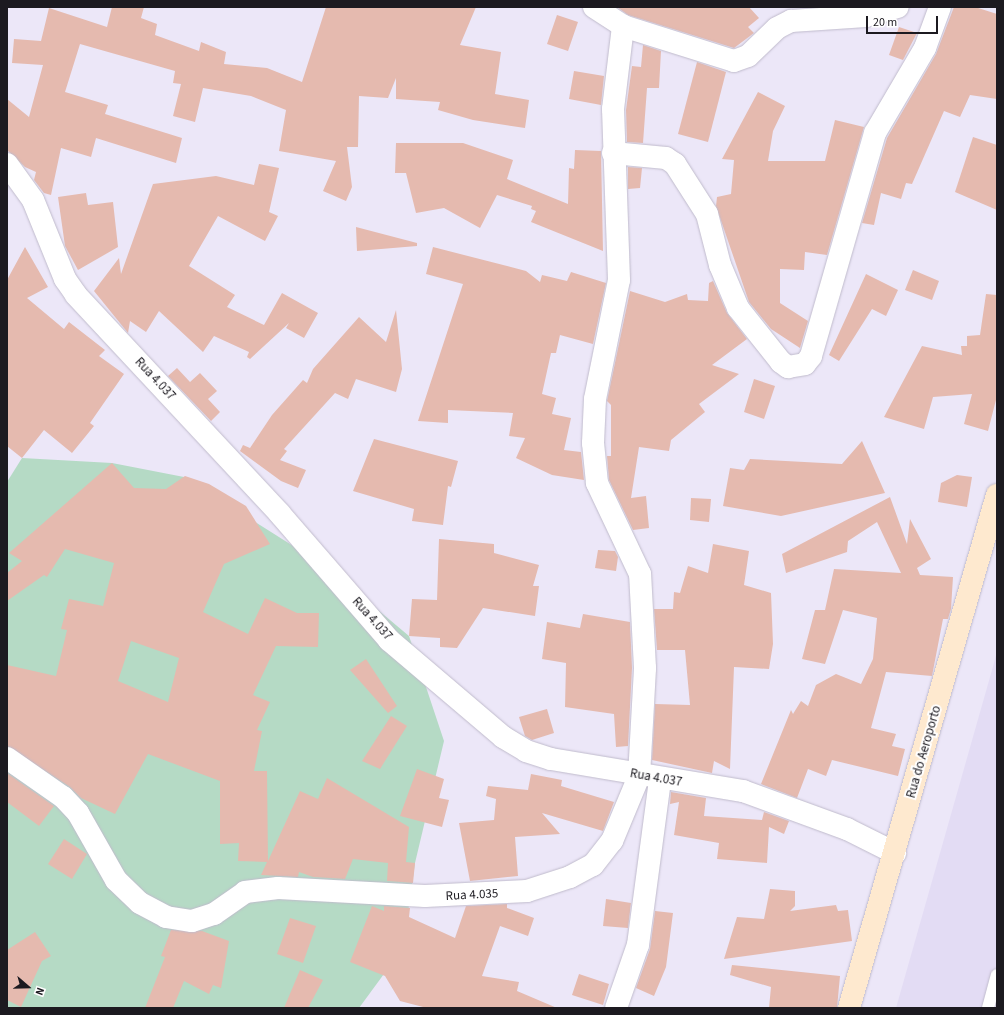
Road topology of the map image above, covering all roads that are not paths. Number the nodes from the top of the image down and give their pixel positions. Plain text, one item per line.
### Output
1 (594, 7) edge
2 (898, 7) edge
3 (940, 7) edge
4 (623, 26) junction
5 (613, 153) junction
6 (7, 164) edge
7 (997, 495) edge
8 (7, 758) edge
9 (639, 776) junction
10 (660, 780) junction
11 (895, 853) junction
12 (997, 975) edge
13 (616, 1008) edge
14 (849, 1008) edge
15 (988, 1008) edge

1 - 4 street
2 - 4 street
3 - 5 street
4 - 5 street, Rua 4.035
5 - 9 street, Rua 4.035
6 - 9 street, Rua 4.037
7 - 11 main road, Rua do Aeroporto
8 - 9 street, Rua 4.035
9 - 10 street, Rua 4.037
10 - 11 street, Rua 4.037
10 - 13 street
11 - 14 main road, Rua do Aeroporto
12 - 15 lane

